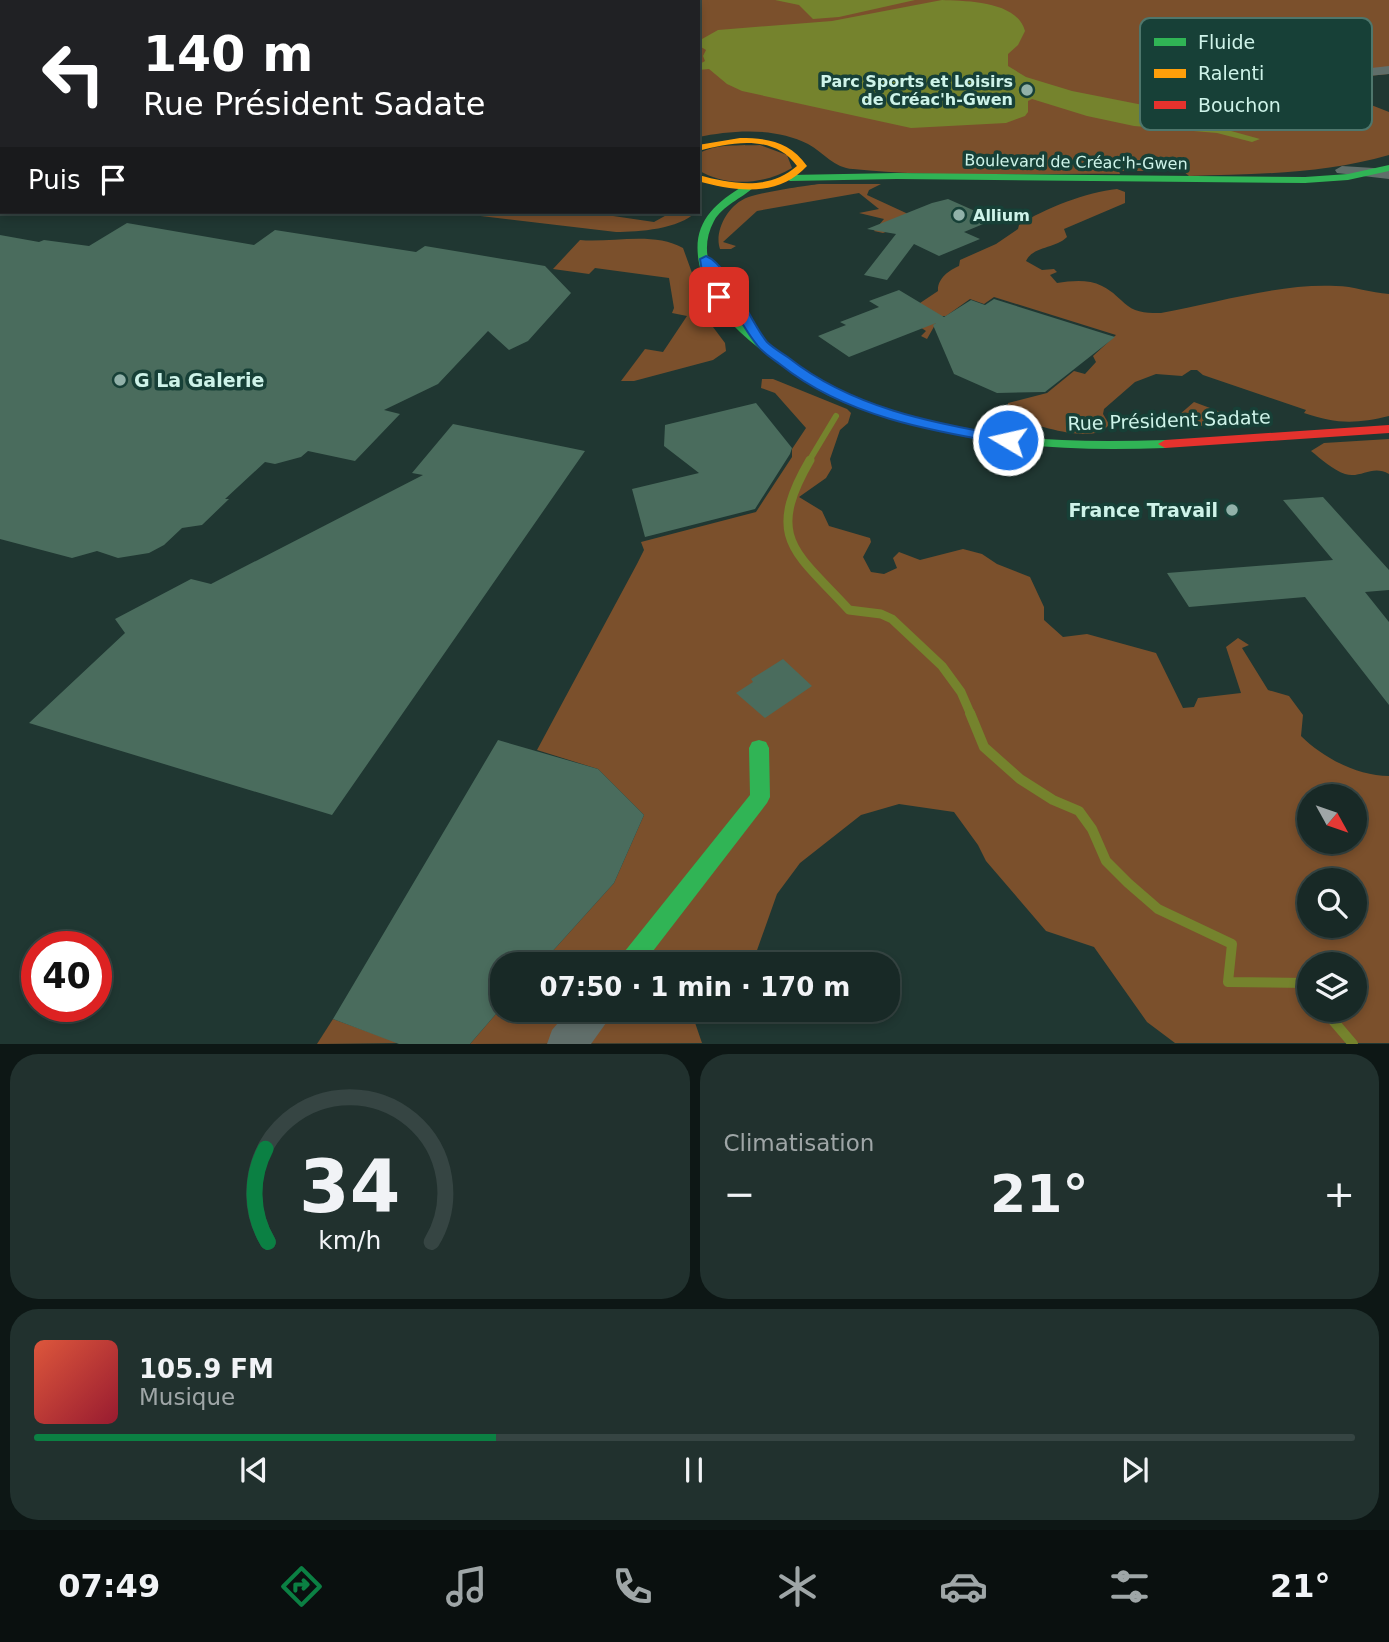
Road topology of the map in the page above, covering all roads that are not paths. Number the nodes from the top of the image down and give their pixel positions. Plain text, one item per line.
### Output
1 (700, 147) edge
2 (801, 160) junction
3 (1383, 169) edge
4 (900, 176) junction
5 (790, 178) junction
6 (700, 179) edge
7 (1252, 180) junction
8 (749, 187) junction
9 (716, 207) junction
10 (1389, 429) edge
11 (759, 748) dead end
12 (638, 952) edge
13 (583, 1022) edge
14 (566, 1044) edge

1 - 2 street, Boulevard de Créac'h-Gwen
2 - 4 street, Boulevard de Créac'h-Gwen
2 - 5 street
3 - 7 street, Boulevard de Créac'h-Gwen
3 - 7 street, Boulevard de Créac'h-Gwen
4 - 5 street, Boulevard de Créac'h-Gwen
4 - 7 street, Boulevard de Créac'h-Gwen
5 - 8 street, Boulevard de Créac'h-Gwen
6 - 8 street
6 - 9 street
8 - 9 street
9 - 10 street, Rue Président Sadate
11 - 12 street
13 - 14 street

